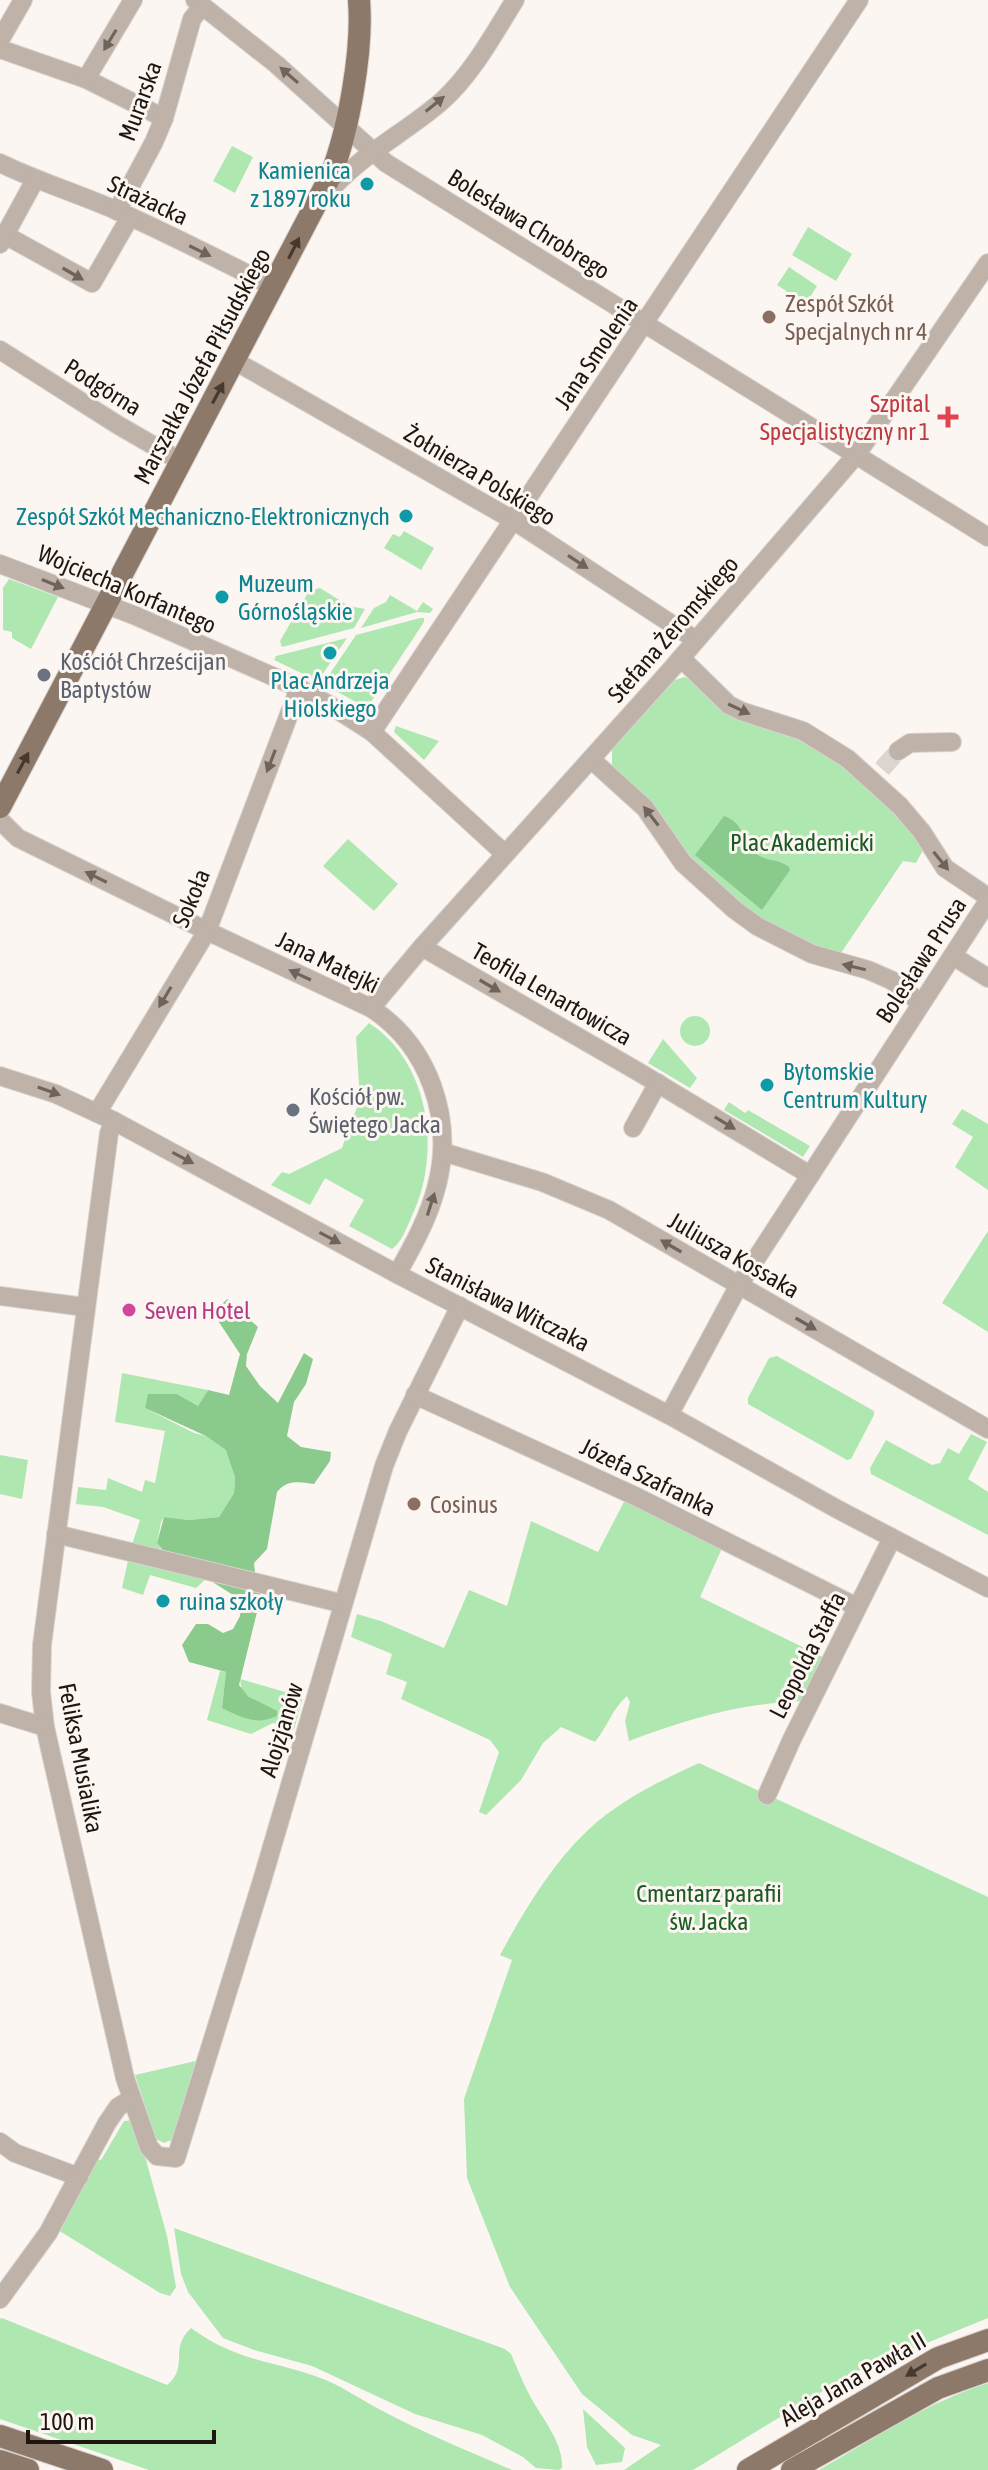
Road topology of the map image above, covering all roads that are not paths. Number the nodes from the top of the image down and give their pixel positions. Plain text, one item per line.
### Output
1 (23, 0) edge
2 (133, 0) edge
3 (359, 0) edge
4 (515, 0) edge
5 (859, 0) edge
6 (198, 3) edge
7 (0, 40) edge
8 (0, 49) edge
9 (86, 79) junction
10 (164, 118) junction
11 (347, 127) junction
12 (373, 151) junction
13 (0, 163) edge
14 (35, 180) junction
15 (314, 209) junction
16 (124, 214) junction
17 (2, 240) edge
18 (988, 263) edge
19 (274, 287) junction
20 (645, 324) junction
21 (0, 350) edge
22 (235, 361) junction
23 (857, 454) junction
24 (182, 462) junction
25 (513, 520) junction
26 (988, 537) edge
27 (0, 564) edge
28 (106, 604) junction
29 (696, 640) junction
30 (681, 658) junction
31 (299, 688) junction
32 (372, 732) junction
33 (952, 742) dead end
34 (898, 751) tunnel mouth
35 (592, 760) junction
36 (0, 807) edge
37 (0, 820) edge
38 (505, 854) junction
39 (988, 899) edge
40 (207, 931) junction
41 (422, 947) junction
42 (953, 956) junction
43 (988, 978) edge
44 (921, 1003) junction
45 (371, 1008) junction
46 (0, 1076) edge
47 (658, 1083) junction
48 (97, 1113) junction
49 (114, 1121) junction
50 (633, 1128) dead end
51 (443, 1152) junction
52 (810, 1175) junction
53 (397, 1274) junction
54 (739, 1285) junction
55 (0, 1296) edge
56 (460, 1306) junction
57 (85, 1307) junction
58 (415, 1395) junction
59 (669, 1415) junction
60 (988, 1429) edge
61 (56, 1534) junction
62 (892, 1538) junction
63 (988, 1588) edge
64 (336, 1602) dead end
65 (857, 1607) junction
66 (0, 1713) edge
67 (45, 1727) junction
68 (767, 1795) dead end
69 (131, 2099) junction
70 (0, 2142) edge
71 (157, 2156) joint
72 (79, 2177) junction
73 (0, 2299) edge
74 (988, 2340) edge
75 (988, 2370) edge
76 (0, 2436) edge
77 (0, 2461) edge
78 (28, 2470) edge
79 (102, 2470) edge
80 (748, 2470) edge
81 (792, 2470) edge

1 - 7 street
2 -> 9 street
3 - 11 main road
12 -> 4 street, Marszałka Józefa Piłsudskiego
5 - 20 street, Jana Smolenia
6 - 10 street, Murarska
11 -> 6 street, Bolesława Chrobrego
8 - 9 street
9 - 10 street
10 - 16 street, Murarska
11 - 12 street, Bolesława Chrobrego
11 - 15 main road
12 - 15 street, Marszałka Józefa Piłsudskiego
12 - 20 street, Bolesława Chrobrego
13 - 14 street, Strażacka
14 - 16 street, Strażacka
14 - 17 street
19 -> 15 main road, Marszałka Józefa Piłsudskiego
17 -> 16 street, Murarska
16 -> 19 street, Strażacka
18 - 23 street, Stefana Żeromskiego
19 - 22 main road, Marszałka Józefa Piłsudskiego
20 - 23 street, Bolesława Chrobrego
20 - 25 street, Jana Smolenia
21 - 24 street, Podgórna
24 -> 22 main road, Marszałka Józefa Piłsudskiego
22 - 25 street, Żołnierza Polskiego
23 - 26 street, Bolesława Chrobrego
23 - 29 street, Stefana Żeromskiego
24 - 28 main road, Marszałka Józefa Piłsudskiego
25 -> 29 street, Żołnierza Polskiego
25 - 32 street, Jana Smolenia
27 -> 28 street, Wojciecha Korfantego
28 - 31 street, Wojciecha Korfantego
36 -> 28 main road, Marszałka Józefa Piłsudskiego
29 - 30 street, Stefana Żeromskiego
30 - 35 street, Stefana Żeromskiego
30 -> 39 street
31 - 32 street, Wojciecha Korfantego
31 -> 40 street, Sokoła
32 - 38 street, Wojciecha Korfantego
33 - 34 street
35 - 38 street, Stefana Żeromskiego
44 -> 35 street
40 -> 37 street, Jana Matejki
38 - 41 street, Stefana Żeromskiego
39 - 42 street, Bolesława Prusa
45 -> 40 street, Jana Matejki
40 -> 48 street, Sokoła
41 - 45 street, Stefana Żeromskiego
41 -> 47 street, Teofila Lenartowicza
42 - 43 street
42 - 44 street, Bolesława Prusa
44 - 52 street, Bolesława Prusa
45 - 51 street, Jana Matejki
46 -> 48 street, Stanisława Witczaka
47 - 50 street
47 -> 52 street, Teofila Lenartowicza
48 - 49 street, Stanisława Witczaka
49 -> 53 street, Stanisława Witczaka
49 - 57 street, Feliksa Musialika
53 -> 51 street, Jana Matejki
54 -> 51 street, Juliusza Kossaka
52 - 54 street, Bolesława Prusa
53 - 56 street, Stanisława Witczaka
54 - 59 street, Bolesława Prusa
54 -> 60 street, Juliusza Kossaka
55 - 57 street
56 - 58 street, Alojzjanów
56 - 59 street, Stanisława Witczaka
57 - 61 street, Feliksa Musialika
58 - 65 street, Józefa Szafranka
58 - 71 street, Alojzjanów
59 - 62 street, Stanisława Witczaka
61 - 64 street
61 - 67 street, Feliksa Musialika
62 - 63 street, Stanisława Witczaka
62 - 65 street, Leopolda Staffa
65 - 68 street, Leopolda Staffa
66 - 67 street
67 - 69 street, Feliksa Musialika
69 - 71 street, Feliksa Musialika
69 - 72 street
70 - 72 street
72 - 73 street
74 -> 80 main road, Aleja Jana Pawła II
75 - 81 main road, Aleja Jana Pawła II
76 - 79 main road
77 - 78 main road

